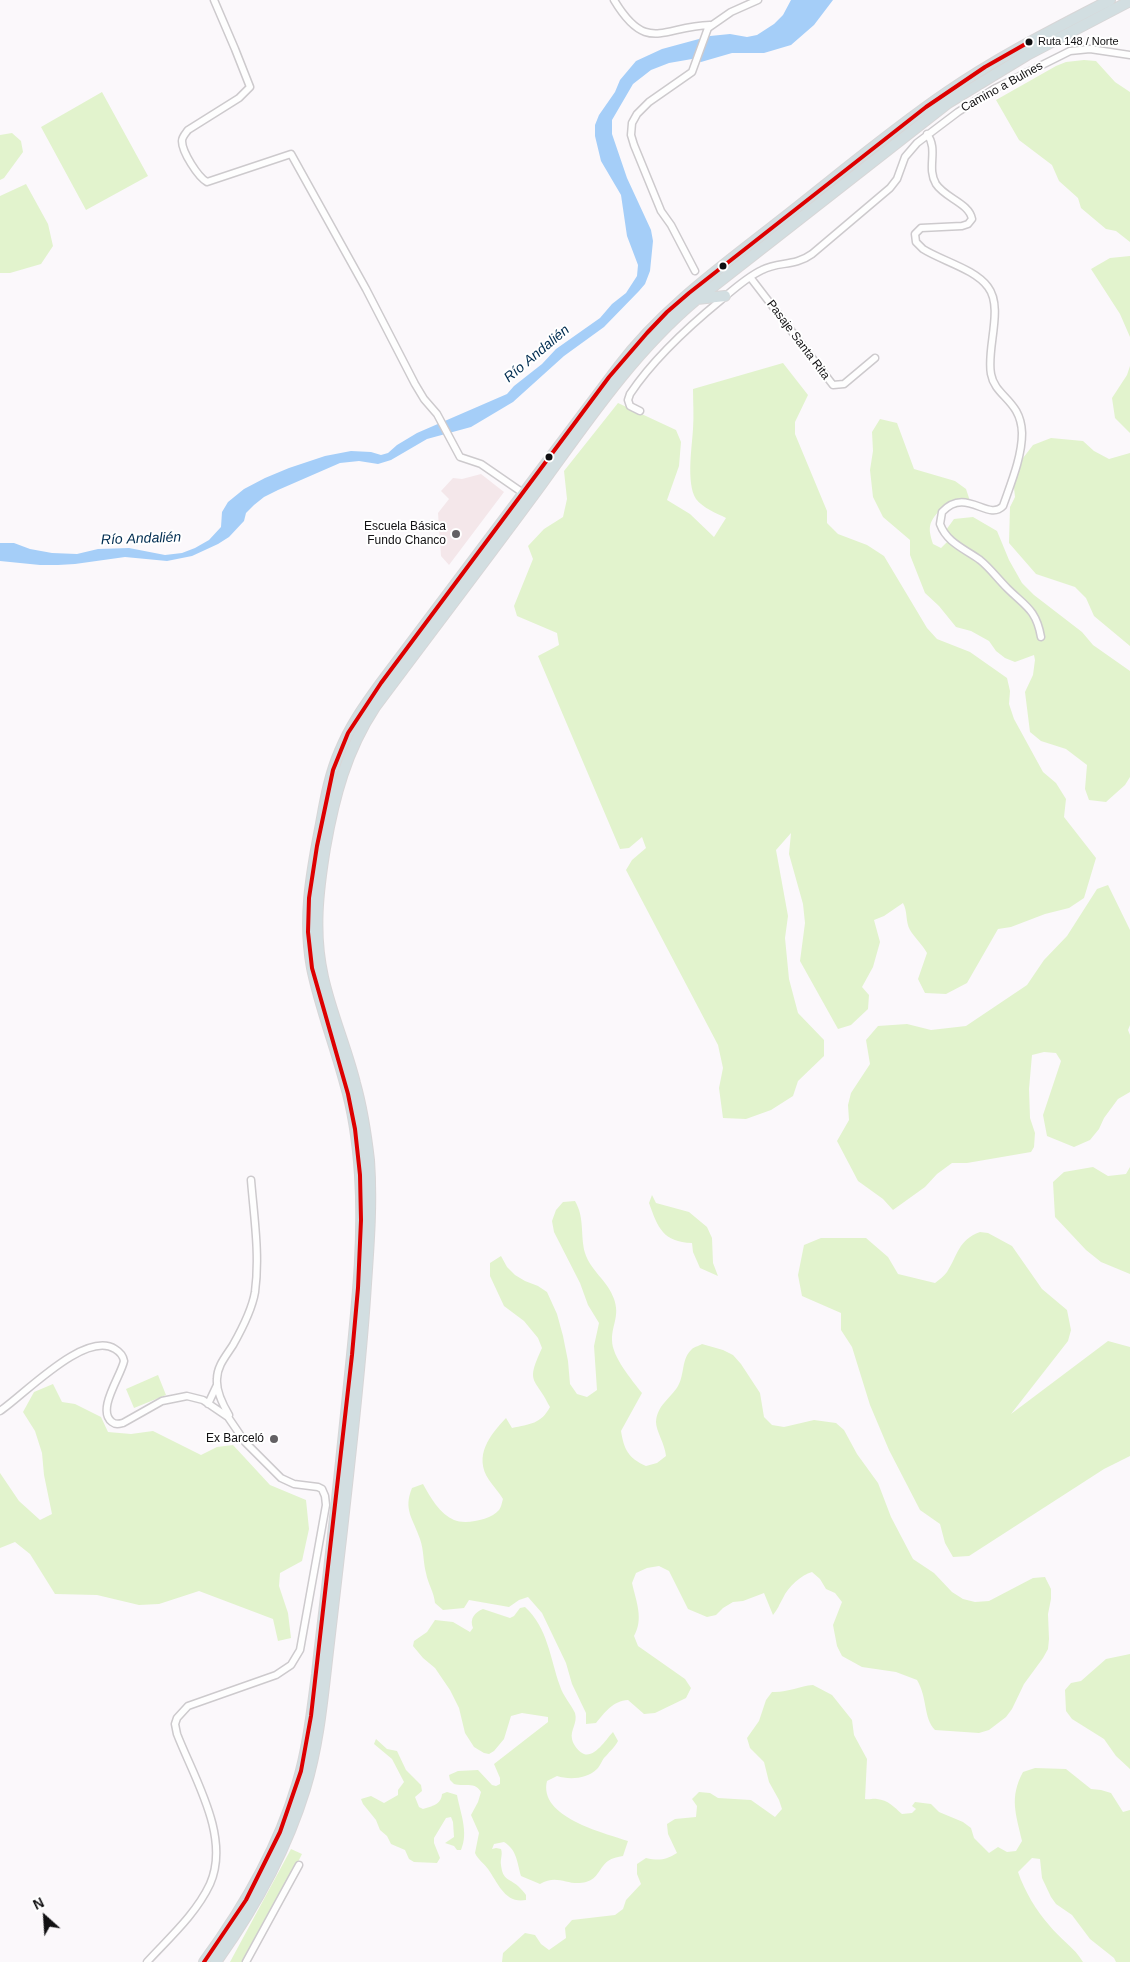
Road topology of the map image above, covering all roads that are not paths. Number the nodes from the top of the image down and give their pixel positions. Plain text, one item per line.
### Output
1 (214, 0) edge
2 (614, 0) edge
3 (758, 0) edge
4 (1110, 0) edge
5 (1130, 1) edge
6 (710, 25) junction
7 (1130, 55) edge
8 (927, 134) junction
9 (695, 271) dead end
10 (750, 277) junction
11 (725, 296) junction
12 (696, 300) junction
13 (875, 358) dead end
14 (640, 411) dead end
15 (523, 493) junction
16 (1041, 637) dead end
17 (251, 1180) dead end
18 (217, 1384) junction
19 (208, 1404) junction
20 (0, 1411) edge
21 (232, 1421) junction
22 (299, 1865) dead end
23 (147, 1962) edge
24 (204, 1962) edge
25 (216, 1962) edge
26 (246, 1962) edge

1 - 15 street
2 - 6 street
3 - 6 street
4 - 15 highway
5 - 12 highway
6 - 9 street
7 - 8 street, Camino a Bulnes
8 - 10 street, Camino a Bulnes
8 - 16 street
10 - 11 street, Camino a Bulnes
10 - 13 street, Pasaje Santa Rita
11 - 12 highway
11 - 14 street, Camino a Bulnes
12 - 25 highway
15 - 24 highway
17 - 18 street
18 - 19 street
18 - 21 street
19 - 20 street
19 - 21 street
21 - 23 street
22 - 26 street

